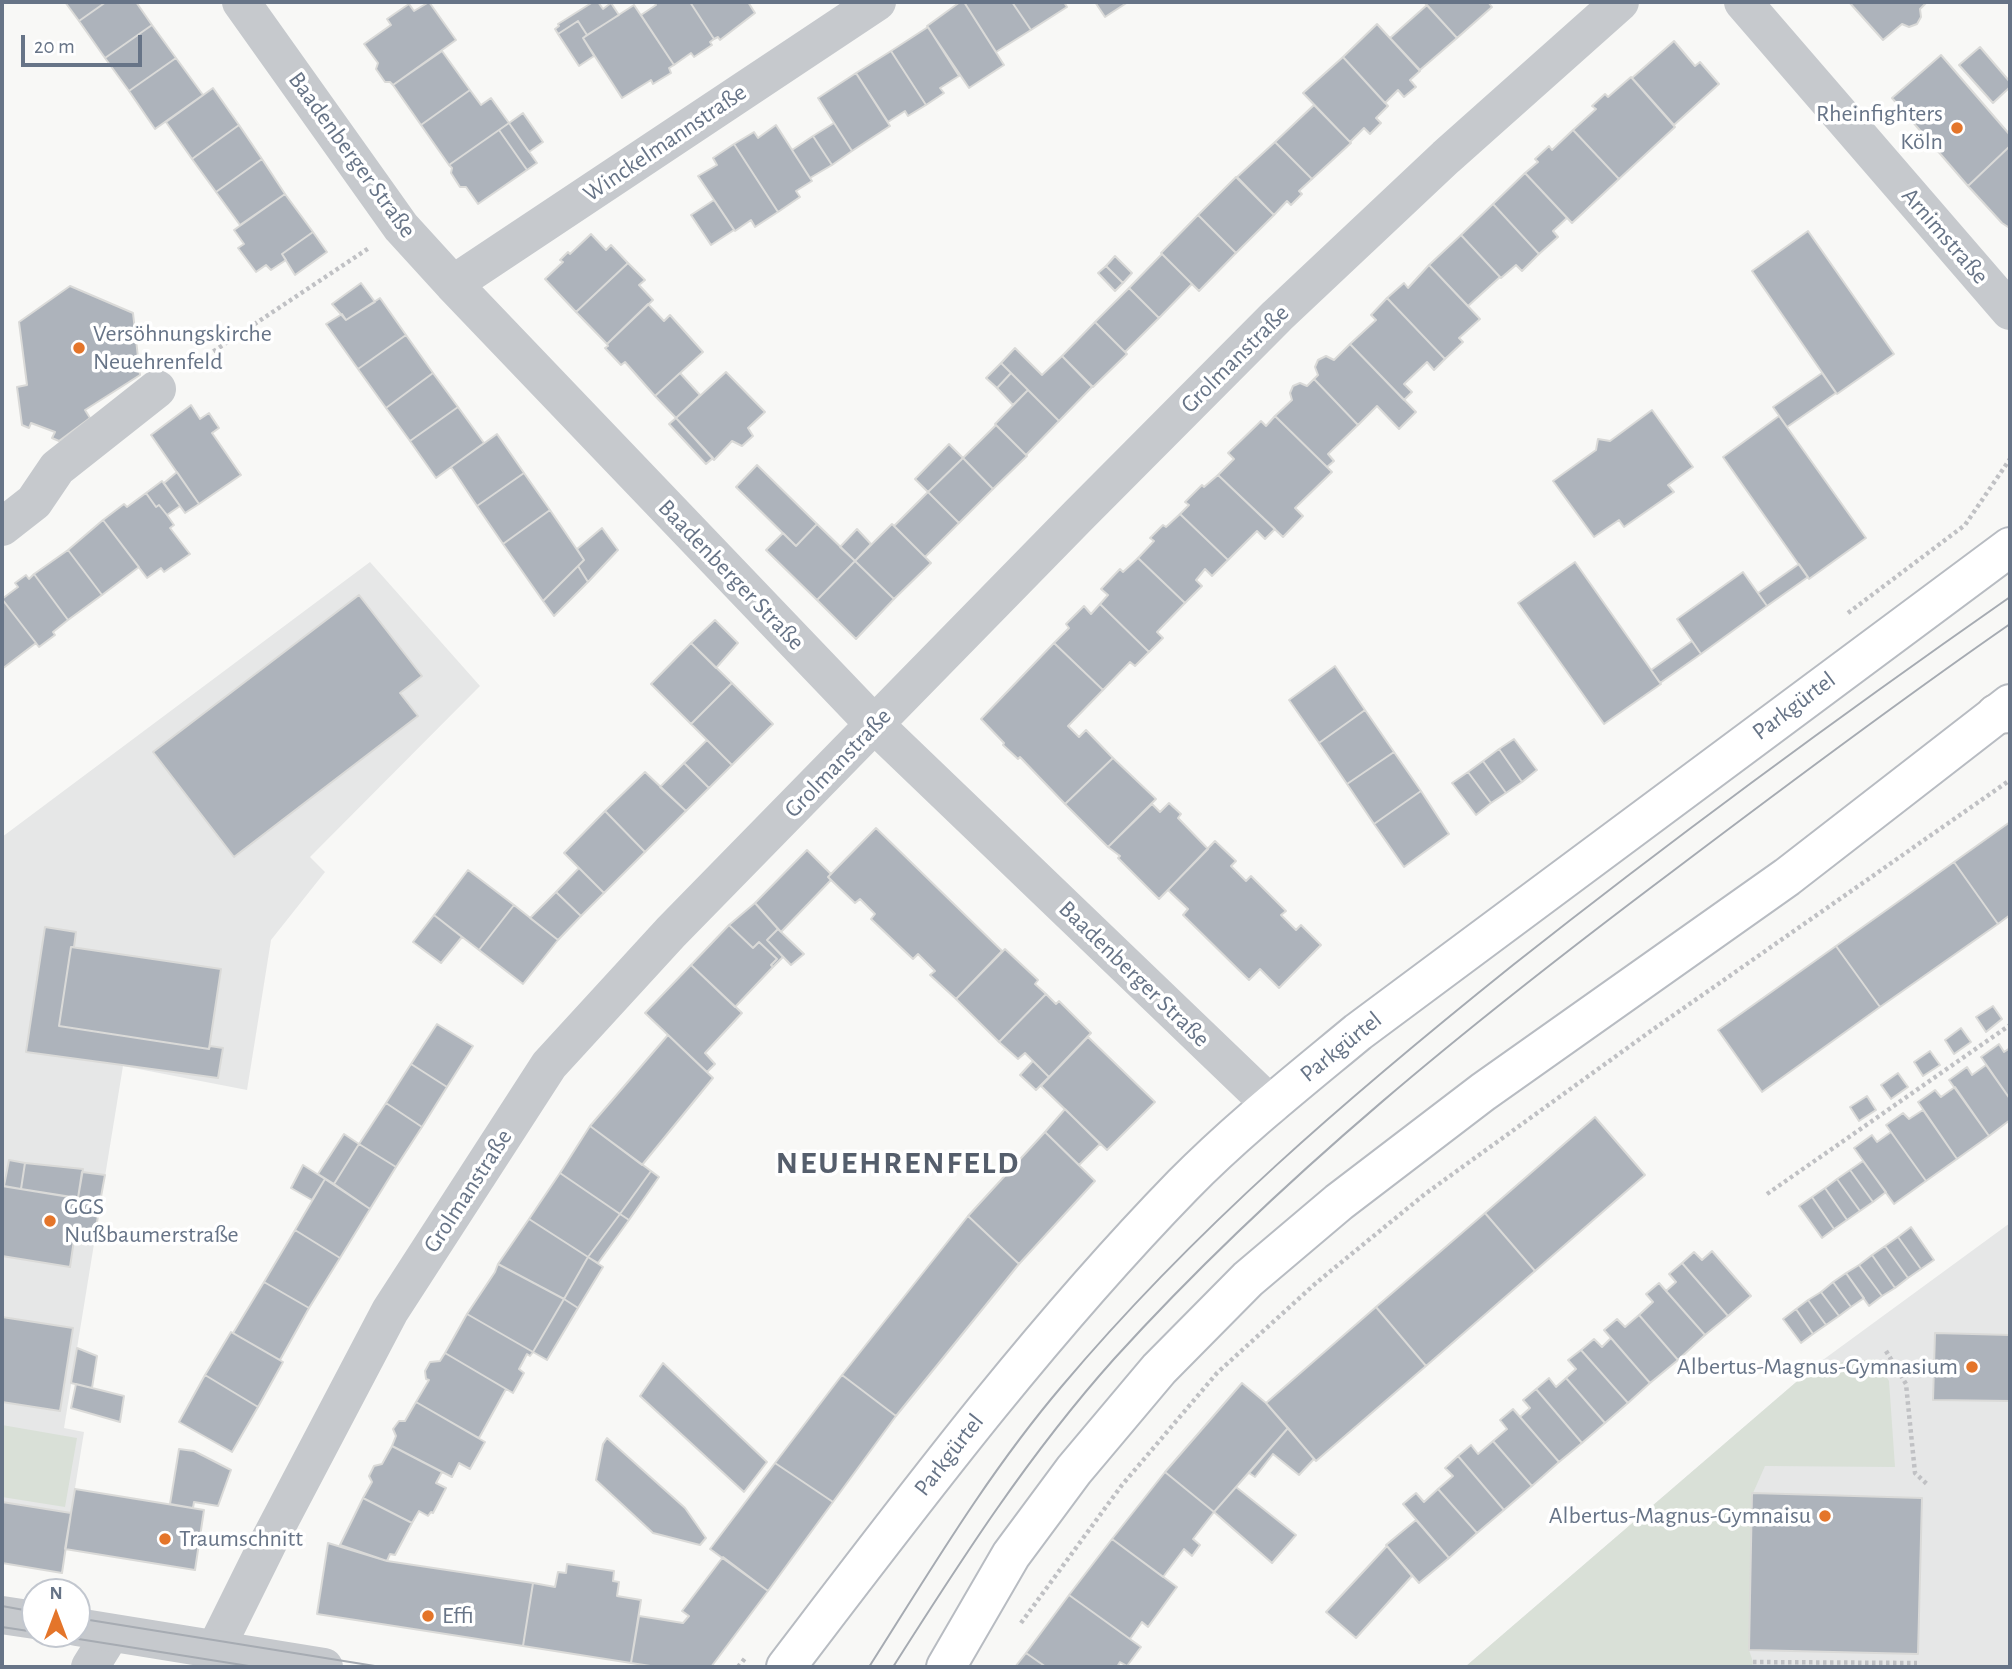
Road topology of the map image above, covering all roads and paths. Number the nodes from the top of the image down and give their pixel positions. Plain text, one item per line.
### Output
1 (241, 2) edge
2 (877, 2) edge
3 (1620, 2) edge
4 (1743, 2) edge
5 (401, 227) junction
6 (453, 284) junction
7 (2010, 311) edge
8 (157, 389) joint
9 (2, 527) edge
10 (2010, 547) edge
11 (2005, 710) edge
12 (874, 724) junction
13 (2010, 780) edge
14 (2010, 1025) edge
15 (1271, 1105) junction
16 (1767, 1194) dead end
17 (1886, 1351) dead end
18 (1928, 1485) dead end
19 (2, 1615) edge
20 (21, 1618) edge
21 (1018, 1629) dead end
22 (94, 1630) edge
23 (215, 1650) junction
24 (1753, 1662) dead end
25 (1917, 1663) dead end
26 (90, 1667) edge
27 (324, 1667) edge
28 (786, 1667) edge
29 (946, 1667) edge

1 - 5 street, Baadenberger Straße
2 - 6 street, Winckelmannstraße
3 - 12 street, Grolmanstraße
4 - 7 street, Arnimstraße
5 - 6 street, Baadenberger Straße
5 - 8 path
6 - 12 street, Baadenberger Straße
8 - 9 street
10 - 15 main road, Parkgürtel
11 - 29 main road
12 - 15 street, Baadenberger Straße
12 - 23 street, Grolmanstraße
13 - 21 path
14 - 16 path
15 - 28 main road, Parkgürtel
17 - 18 path
19 - 20 street
22 - 23 street
22 - 26 street
23 - 27 street
24 - 25 path

